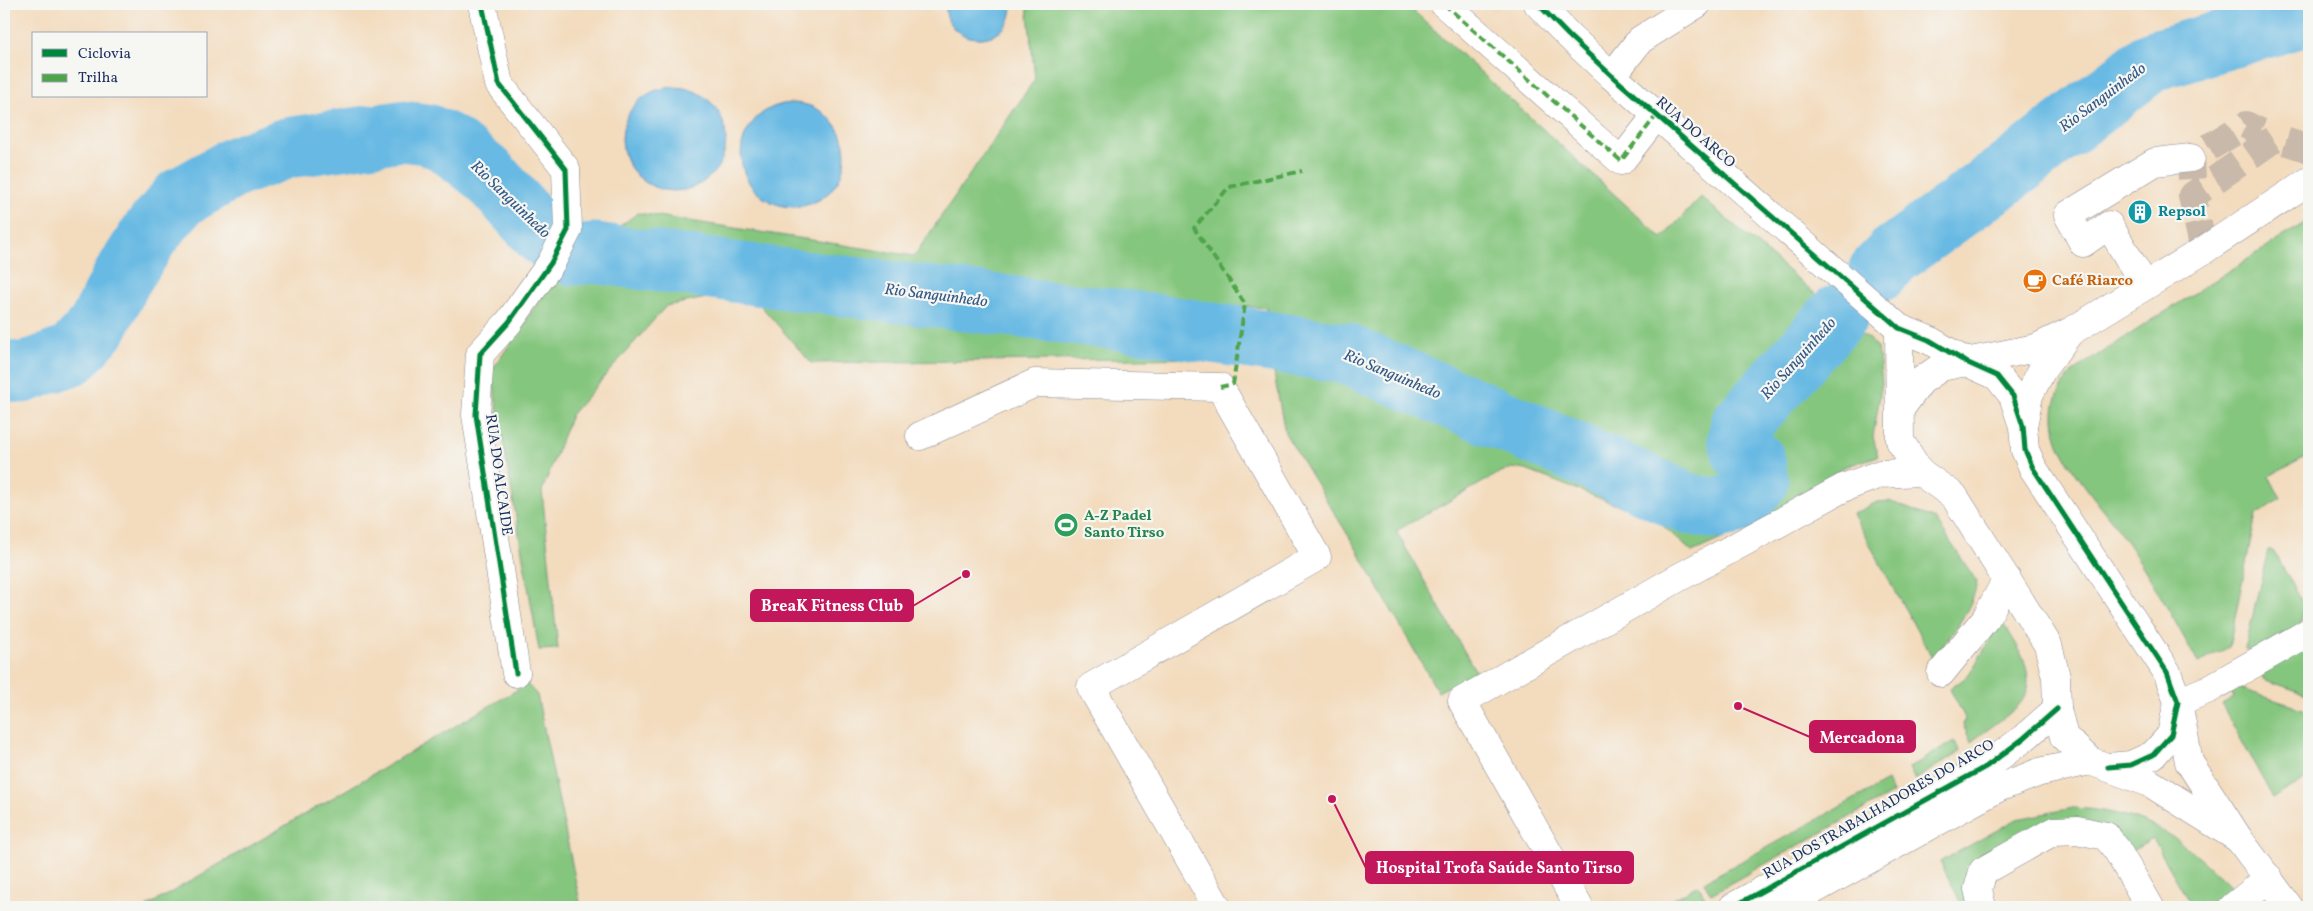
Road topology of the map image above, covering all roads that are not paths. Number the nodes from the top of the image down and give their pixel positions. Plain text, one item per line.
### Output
1 (482, 4) edge
2 (1444, 4) edge
3 (1696, 4) edge
4 (1541, 5) edge
5 (1612, 76) junction
6 (1656, 116) junction
7 (2191, 158) dead end
8 (2309, 181) edge
9 (2145, 286) junction
10 (1900, 328) junction
11 (2070, 332) junction
12 (1966, 362) junction
13 (1901, 408) junction
14 (2023, 426) junction
15 (920, 436) dead end
16 (1920, 472) junction
17 (2007, 578) junction
18 (2309, 632) edge
19 (516, 673) dead end
20 (1941, 673) dead end
21 (2178, 702) junction
22 (2057, 709) junction
23 (2099, 764) junction
24 (2239, 839) junction
25 (2270, 878) junction
26 (1217, 907) edge
27 (1579, 907) edge
28 (1733, 907) edge
29 (1783, 907) edge
30 (1982, 907) edge
31 (2150, 907) edge
32 (2233, 907) edge
33 (2289, 907) edge

1 - 19 street, RUA DO ALCAIDE
2 - 6 street
3 - 5 street
4 - 5 street, RUA DO ARCO
5 - 6 street, RUA DO ARCO
6 - 10 street, RUA DO ARCO
7 - 9 street
8 - 9 street
9 - 11 street
10 - 12 street
10 - 13 street
11 - 12 street
11 - 14 street
12 - 13 street
12 - 14 street
13 - 16 street
14 - 21 street
15 - 26 street
16 - 17 street
16 - 27 street
17 - 20 street
17 - 22 street
18 - 21 street
21 - 23 street
21 - 24 street
22 - 23 street
22 - 28 street, RUA DOS TRABALHADORES DO ARCO
23 - 24 street
23 - 29 street
24 - 25 street
25 - 32 street
25 - 33 street
30 - 31 street

